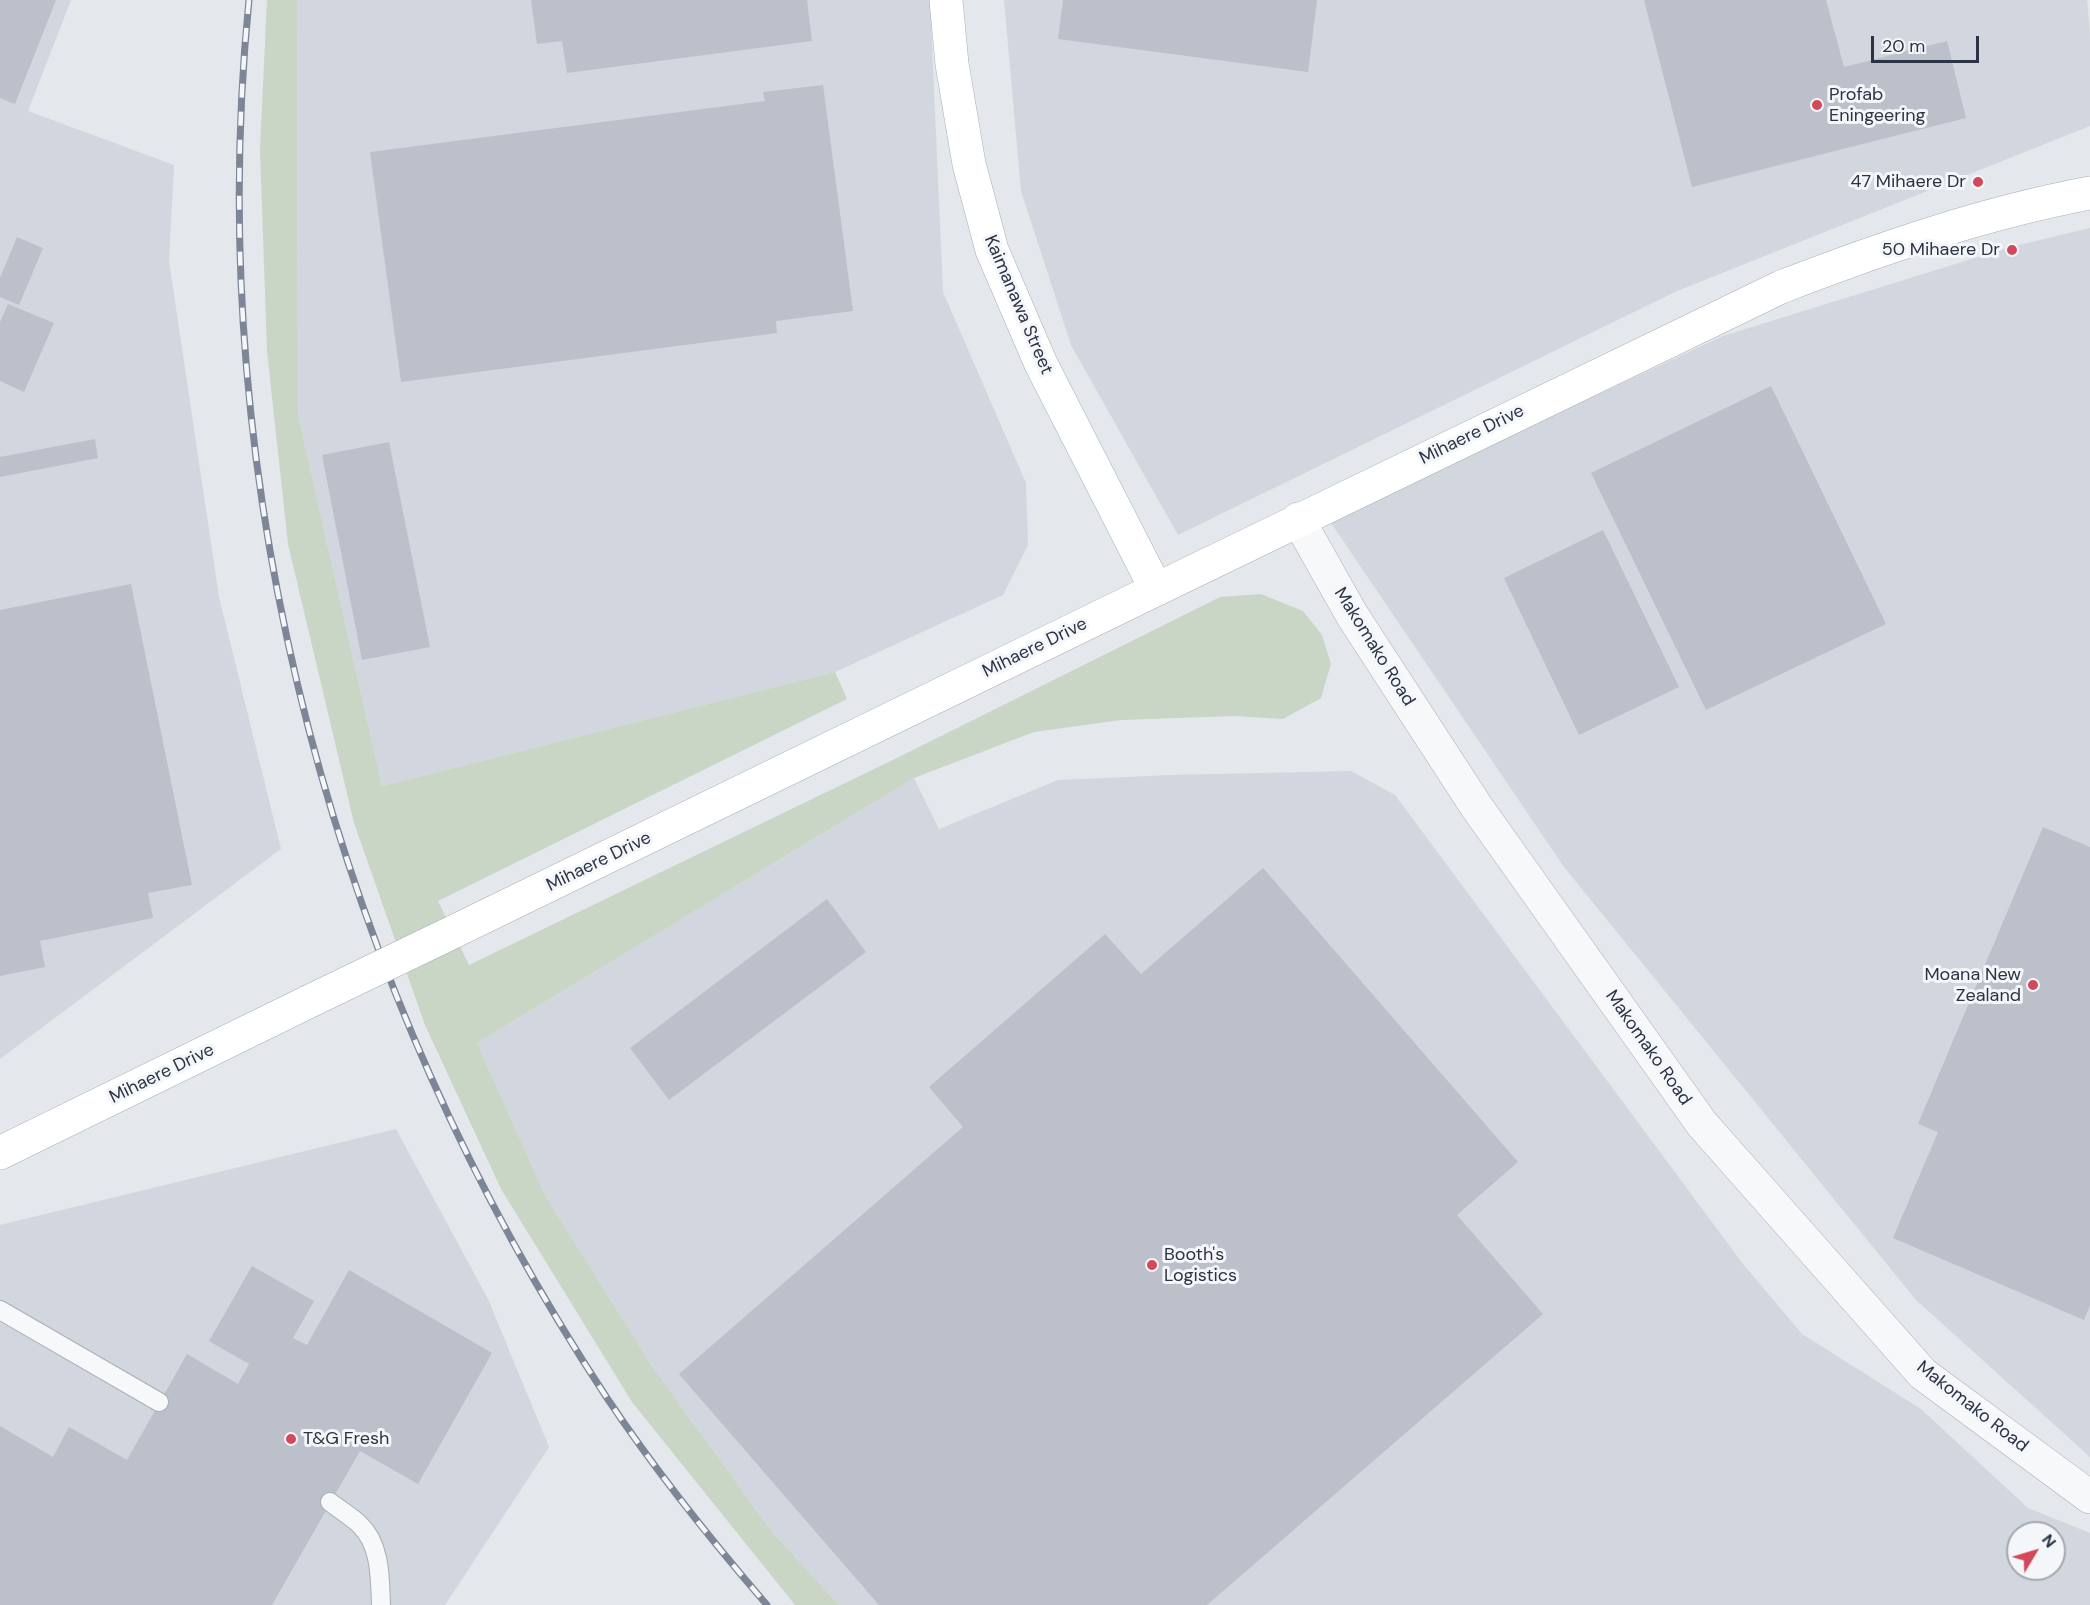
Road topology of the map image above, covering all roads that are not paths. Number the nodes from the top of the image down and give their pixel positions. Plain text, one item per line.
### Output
1 (946, 0) edge
2 (2090, 193) edge
3 (1298, 519) junction
4 (1156, 589) junction
5 (0, 1153) edge
6 (0, 1310) edge
7 (159, 1402) dead end
8 (2090, 1497) edge
9 (330, 1502) dead end
10 (381, 1605) edge

1 - 4 main road, Kaimanawa Street
2 - 3 main road, Mihaere Drive
3 - 4 main road, Mihaere Drive
3 - 8 street, Makomako Road
4 - 5 main road, Mihaere Drive, bridge
6 - 7 lane
9 - 10 lane

